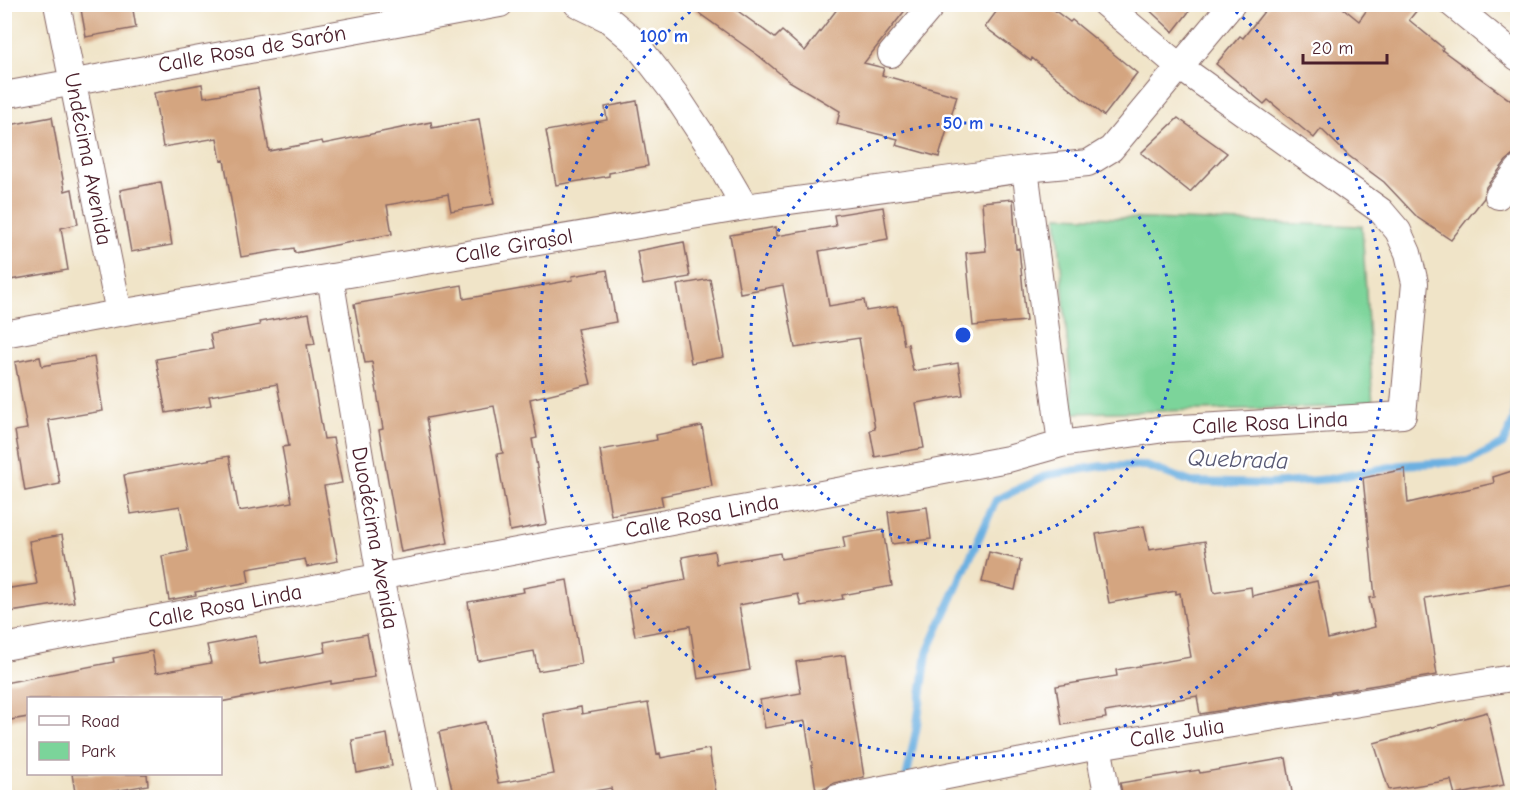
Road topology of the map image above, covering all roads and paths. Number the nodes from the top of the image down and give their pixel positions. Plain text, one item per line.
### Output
1 (57, 4) edge
2 (500, 4) edge
3 (577, 4) edge
4 (933, 4) edge
5 (1105, 4) edge
6 (1232, 4) edge
7 (1452, 4) edge
8 (891, 54) dead end
9 (1518, 58) edge
10 (1180, 67) junction
11 (72, 82) junction
12 (4, 95) edge
13 (1025, 169) junction
14 (1518, 170) edge
15 (1498, 196) dead end
16 (745, 207) junction
17 (330, 277) junction
18 (119, 313) junction
19 (4, 334) edge
20 (1061, 444) junction
21 (380, 577) junction
22 (4, 646) edge
23 (1518, 677) edge
24 (1098, 746) junction
25 (426, 798) edge
26 (837, 798) edge
27 (1108, 798) edge

1 - 11 street, Undécima Avenida
2 - 11 street, Calle Rosa de Sarón
3 - 16 street
4 - 8 street
5 - 10 street
6 - 10 street, Calle Girasol
7 - 9 street
10 - 13 street, Calle Girasol
10 - 20 street, Calle Rosa Linda
11 - 12 street, Calle Rosa de Sarón
11 - 18 street, Undécima Avenida
13 - 16 street, Calle Girasol
13 - 20 street
14 - 15 street
16 - 17 street, Calle Girasol
17 - 18 street, Calle Girasol
17 - 21 street, Duodécima Avenida
18 - 19 street, Calle Girasol
20 - 21 street, Calle Rosa Linda
21 - 22 street, Calle Rosa Linda
21 - 25 street, Duodécima Avenida
23 - 24 street, Calle Julia
24 - 26 street, Calle Julia
24 - 27 street

